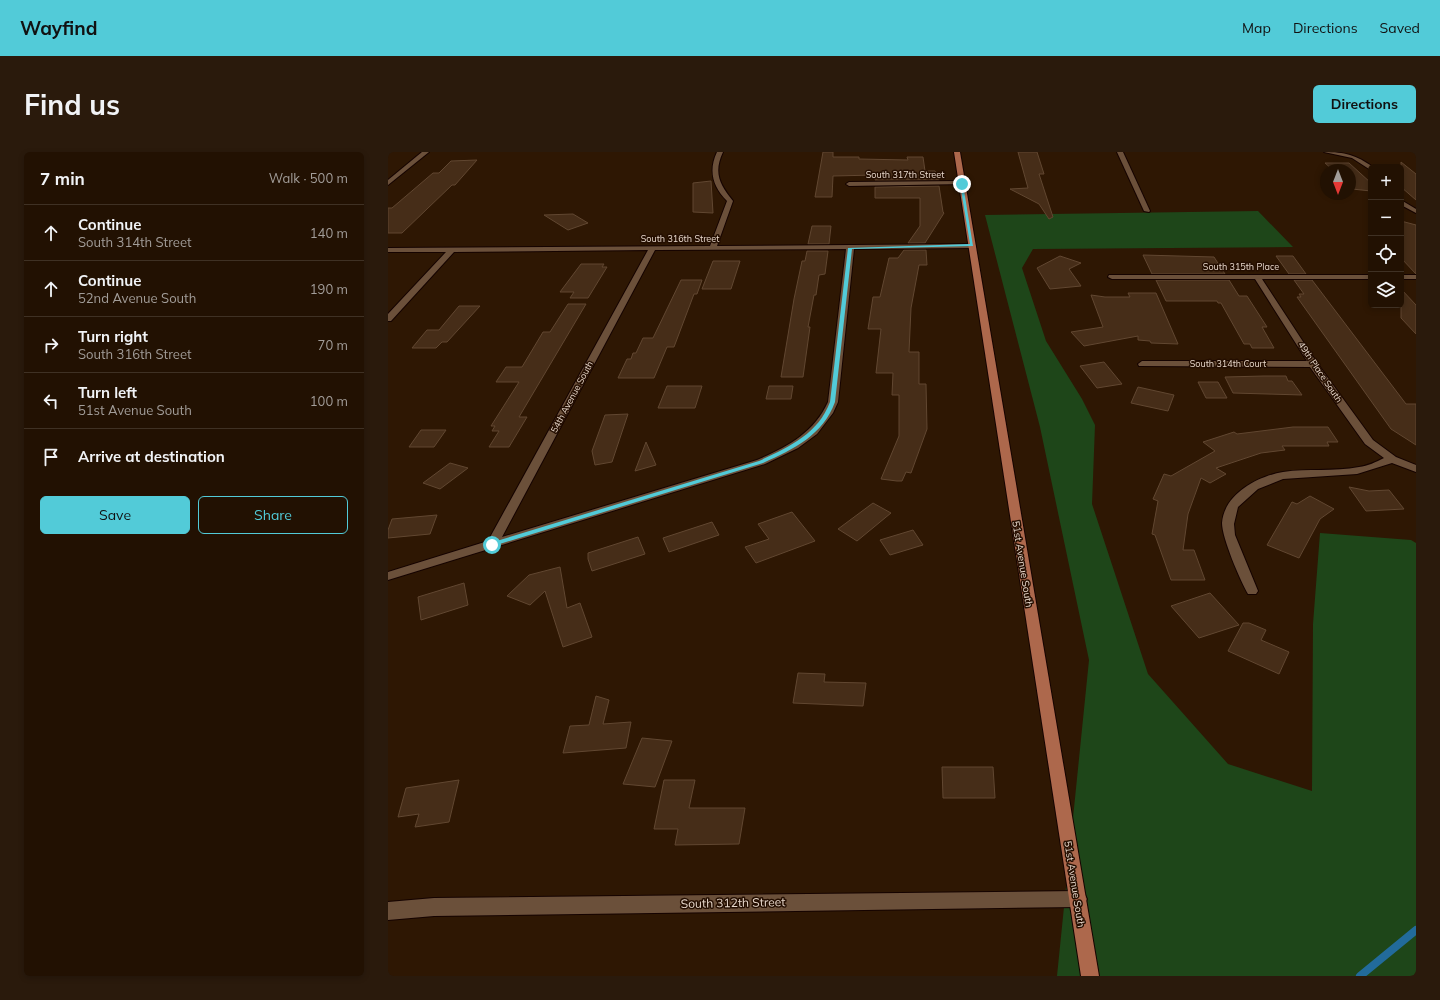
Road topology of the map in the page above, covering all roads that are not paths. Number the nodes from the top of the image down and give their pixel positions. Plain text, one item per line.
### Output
1 (426, 152) edge
2 (720, 152) edge
3 (957, 152) edge
4 (1120, 152) edge
5 (1327, 152) edge
6 (1368, 166) edge
7 (388, 183) edge
8 (849, 184) dead end
9 (962, 184) junction
10 (1404, 204) edge
11 (1147, 211) dead end
12 (1416, 211) edge
13 (972, 246) junction
14 (713, 248) junction
15 (850, 248) junction
16 (453, 249) junction
17 (652, 249) junction
18 (388, 250) edge
19 (1112, 277) dead end
20 (1257, 277) junction
21 (1368, 277) edge
22 (1404, 277) edge
23 (1416, 277) edge
24 (388, 319) edge
25 (1142, 364) dead end
26 (1313, 364) junction
27 (1392, 459) junction
28 (1416, 469) edge
29 (492, 545) junction
30 (388, 576) edge
31 (1252, 591) dead end
32 (1078, 899) junction
33 (388, 911) edge
34 (1090, 976) edge

1 - 7 street
2 - 14 street
3 - 9 main road, 51st Avenue South
4 - 11 street
5 - 6 street
8 - 9 street, South 317th Street
9 - 13 main road, 51st Avenue South
10 - 12 street
13 - 15 street, South 316th Street
13 - 32 main road, 51st Avenue South
14 - 15 street, South 316th Street
14 - 17 street, South 316th Street
15 - 29 street
16 - 17 street, South 316th Street
16 - 18 street, South 316th Street
16 - 24 street
17 - 29 street, 54th Avenue South
19 - 20 street, South 315th Place
20 - 21 street, South 315th Place
20 - 26 street, 49th Place South
22 - 23 street
25 - 26 street, South 314th Court
26 - 27 street, 49th Place South
27 - 28 street, 49th Place South
27 - 31 street
29 - 30 street
32 - 33 street, South 312th Street
32 - 34 main road, 51st Avenue South

